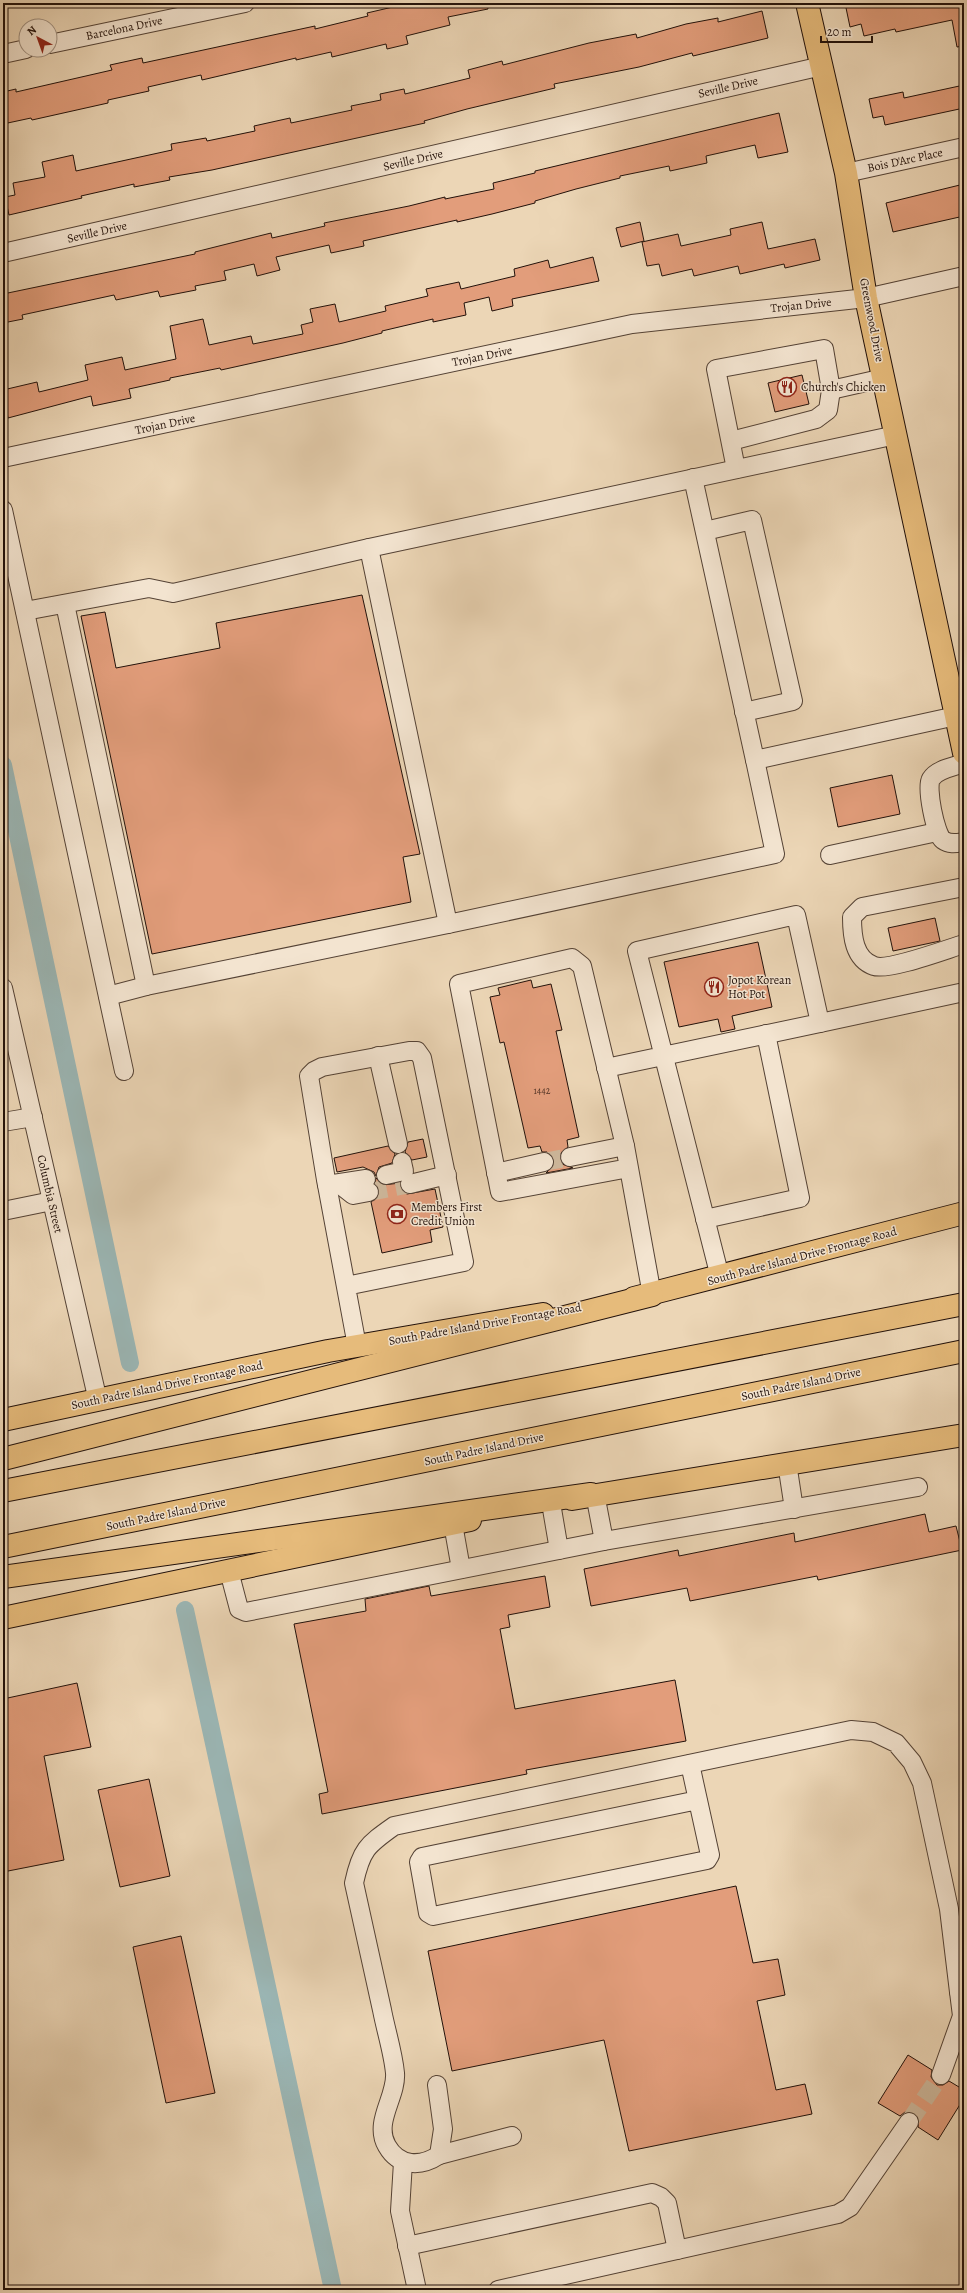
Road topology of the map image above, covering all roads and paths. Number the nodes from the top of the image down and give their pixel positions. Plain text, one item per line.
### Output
1 (245, 3) edge
2 (807, 3) edge
3 (58, 42) edge
4 (18, 51) edge
5 (3, 54) edge
6 (822, 66) junction
7 (964, 147) edge
8 (846, 173) junction
9 (3, 253) edge
10 (964, 276) edge
11 (866, 298) junction
12 (884, 378) junction
13 (831, 390) junction
14 (896, 435) junction
15 (738, 439) junction
16 (3, 458) edge
17 (736, 469) junction
18 (693, 478) junction
19 (3, 510) edge
20 (705, 531) junction
21 (369, 548) junction
22 (65, 604) junction
23 (25, 611) junction
24 (744, 712) junction
25 (956, 716) junction
26 (964, 753) edge
27 (755, 760) junction
28 (964, 763) edge
29 (937, 832) junction
30 (964, 842) edge
31 (830, 854) dead end
32 (964, 887) edge
33 (448, 924) junction
34 (964, 944) edge
35 (146, 986) junction
36 (3, 988) edge
37 (964, 992) edge
38 (108, 996) junction
39 (820, 1023) junction
40 (766, 1034) junction
41 (663, 1055) junction
42 (378, 1056) junction
43 (606, 1068) junction
44 (124, 1071) dead end
45 (33, 1117) junction
46 (3, 1122) edge
47 (398, 1144) dead end
48 (625, 1146) junction
49 (570, 1157) tunnel mouth
50 (402, 1162) dead end
51 (544, 1162) tunnel mouth
52 (629, 1168) junction
53 (496, 1173) junction
54 (386, 1175) dead end
55 (447, 1175) junction
56 (410, 1184) tunnel mouth
57 (333, 1185) junction
58 (367, 1185) tunnel mouth
59 (52, 1201) junction
60 (3, 1211) edge
61 (963, 1214) edge
62 (705, 1219) junction
63 (720, 1277) junction
64 (346, 1286) junction
65 (652, 1295) junction
66 (964, 1304) edge
67 (357, 1346) junction
68 (964, 1351) edge
69 (98, 1401) junction
70 (3, 1420) edge
71 (964, 1435) edge
72 (3, 1459) edge
73 (787, 1463) junction
74 (918, 1488) dead end
75 (3, 1491) edge
76 (593, 1494) junction
77 (551, 1503) junction
78 (794, 1509) junction
79 (453, 1524) junction
80 (604, 1541) junction
81 (3, 1547) edge
82 (559, 1550) junction
83 (461, 1569) junction
84 (230, 1571) junction
85 (3, 1577) edge
86 (3, 1618) edge
87 (690, 1764) junction
88 (698, 1800) junction
89 (962, 1992) edge
90 (940, 2075) tunnel mouth
91 (437, 2085) dead end
92 (910, 2122) tunnel mouth
93 (512, 2136) dead end
94 (439, 2155) junction
95 (403, 2162) junction
96 (407, 2246) junction
97 (677, 2250) junction
98 (417, 2290) edge
99 (498, 2290) edge

1 - 3 street, Barcelona Drive
2 - 6 main road, Greenwood Drive
4 - 5 street
6 - 8 main road, Greenwood Drive
6 - 9 street, Seville Drive
7 - 8 street, Bois D'Arc Place
8 - 11 main road, Greenwood Drive
10 - 11 street, Trojan Drive
11 - 12 main road, Greenwood Drive
11 - 16 street, Trojan Drive
12 - 13 street
12 - 14 main road, Greenwood Drive
13 - 15 street
13 - 15 street
14 - 17 street
14 - 25 main road, Greenwood Drive
15 - 17 street
17 - 18 street
18 - 20 street
18 - 21 street
19 - 23 street
20 - 24 street
20 - 24 street
21 - 22 street
21 - 33 street
22 - 23 street
22 - 35 street
23 - 38 street
24 - 27 street
25 - 26 main road, Greenwood Drive
25 - 27 street
27 - 33 street
28 - 29 street
29 - 30 street
29 - 31 street
32 - 34 street
33 - 35 street
35 - 38 street
36 - 45 street, Columbia Street
37 - 39 street
38 - 44 street
39 - 40 street
39 - 41 street
40 - 41 street
40 - 62 street
41 - 43 street
41 - 62 street
42 - 47 street
42 - 55 street
42 - 57 street
43 - 48 street
43 - 53 street
45 - 46 street
45 - 59 street, Columbia Street
48 - 49 street
48 - 52 street
50 - 54 street
51 - 53 street
52 - 53 street
52 - 65 street
55 - 56 street
55 - 64 street
57 - 58 street
57 - 64 street
59 - 60 street
59 - 69 street, Columbia Street
61 - 63 main road, South Padre Island Drive Frontage Road
62 - 63 street
63 - 65 main road, South Padre Island Drive Frontage Road
64 - 67 street
65 - 67 main road, South Padre Island Drive Frontage Road
65 - 72 main road
66 - 75 main road
67 - 69 main road, South Padre Island Drive Frontage Road
68 - 81 main road, South Padre Island Drive
69 - 70 main road, South Padre Island Drive Frontage Road
71 - 73 main road
73 - 76 main road
73 - 78 street
74 - 78 street
76 - 77 main road
76 - 80 street
76 - 85 main road
77 - 79 main road
77 - 82 street
78 - 80 street
79 - 83 street
79 - 84 main road
80 - 82 street
82 - 83 street
83 - 84 street
84 - 86 main road
87 - 88 street
87 - 89 street
87 - 95 street
88 - 88 street
89 - 90 street
91 - 94 street
92 - 97 street
93 - 94 street
94 - 95 street
95 - 96 street
96 - 97 street
96 - 98 street
97 - 99 street

